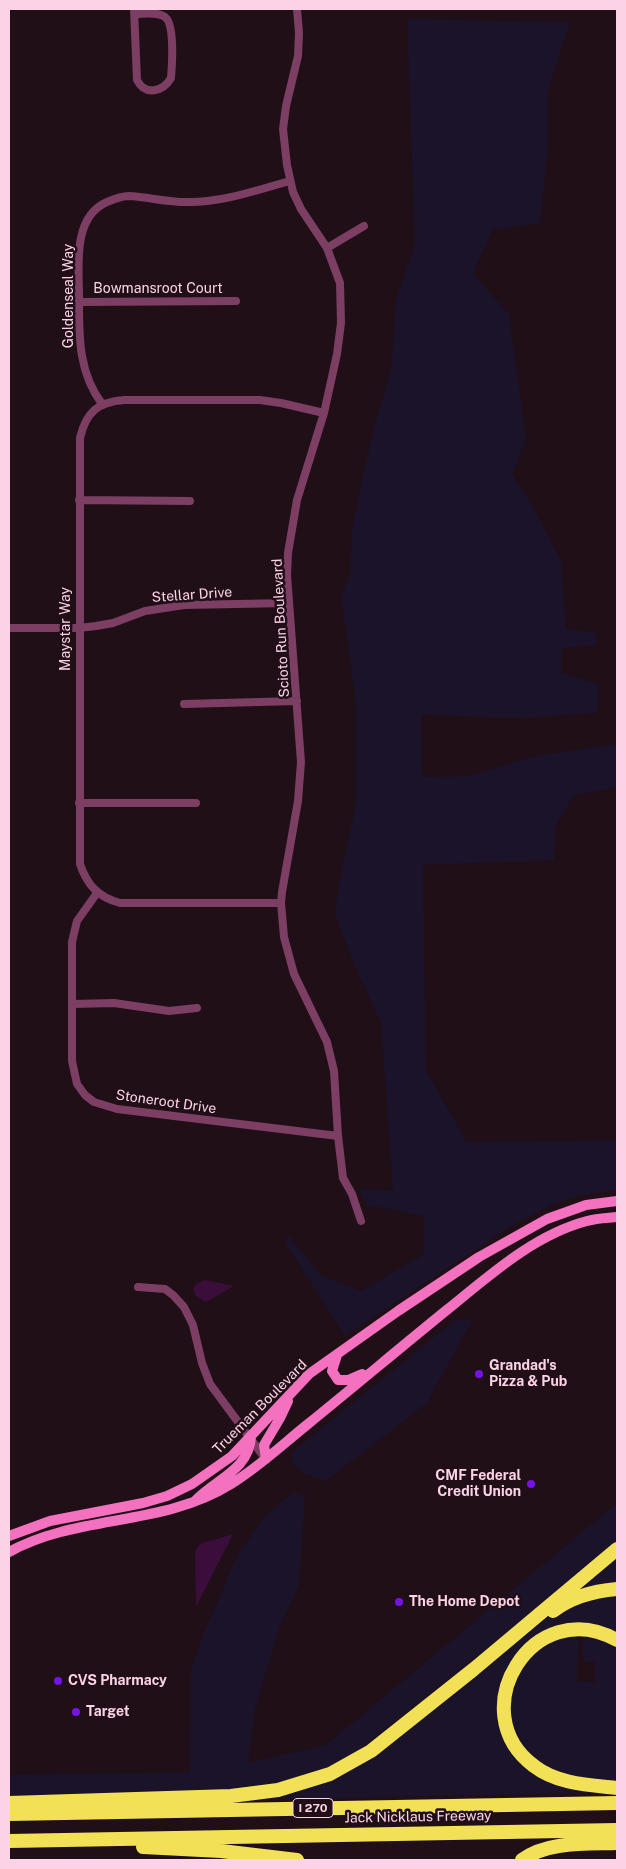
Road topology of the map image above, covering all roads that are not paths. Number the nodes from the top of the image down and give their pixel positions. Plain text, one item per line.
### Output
1 (297, 9) edge
2 (134, 11) edge
3 (290, 181) junction
4 (364, 226) dead end
5 (327, 248) junction
6 (79, 302) junction
7 (236, 302) dead end
8 (102, 404) junction
9 (324, 413) junction
10 (79, 500) junction
11 (190, 501) dead end
12 (289, 603) junction
13 (9, 628) edge
14 (79, 628) junction
15 (297, 701) junction
16 (184, 704) dead end
17 (79, 803) junction
18 (196, 803) dead end
19 (96, 893) junction
20 (281, 903) junction
21 (72, 1004) junction
22 (197, 1008) dead end
23 (338, 1136) junction
24 (617, 1200) edge
25 (617, 1217) edge
26 (361, 1221) dead end
27 (522, 1232) junction
28 (519, 1254) junction
29 (138, 1287) dead end
30 (337, 1355) junction
31 (380, 1364) junction
32 (292, 1390) junction
33 (251, 1437) junction
34 (266, 1459) junction
35 (192, 1504) junction
36 (9, 1536) edge
37 (617, 1550) edge
38 (9, 1552) edge
39 (617, 1589) edge
40 (617, 1640) edge
41 (474, 1669) junction
42 (617, 1788) edge
43 (9, 1803) edge
44 (617, 1803) edge
45 (9, 1814) edge
46 (617, 1830) edge
47 (9, 1841) edge
48 (617, 1843) edge
49 (297, 1860) edge
50 (522, 1860) edge

1 - 3 street, Scioto Run Boulevard
2 - 2 street
3 - 5 street, Scioto Run Boulevard
3 - 6 street, Goldenseal Way
4 - 5 street
5 - 9 street, Scioto Run Boulevard
6 - 7 street, Bowmansroot Court
6 - 8 street, Goldenseal Way
8 - 9 street
8 - 10 street, Maystar Way
9 - 12 street, Scioto Run Boulevard
10 - 11 street
10 - 14 street, Maystar Way
12 - 14 street, Stellar Drive
12 - 15 street, Scioto Run Boulevard
13 - 14 street, Stellar Drive
14 - 17 street, Maystar Way
15 - 16 street
15 - 20 street, Scioto Run Boulevard
17 - 18 street
17 - 19 street, Maystar Way
19 - 20 street
19 - 21 street, Stoneroot Drive
20 - 23 street, Scioto Run Boulevard
21 - 22 street
21 - 23 street, Stoneroot Drive
23 - 26 street, Scioto Run Boulevard
24 - 27 main road, Trueman Boulevard
25 - 28 main road
27 - 28 main road
27 - 30 main road, Trueman Boulevard
28 - 31 main road
29 - 33 street
30 - 31 main road
30 - 32 main road, Trueman Boulevard
31 - 34 main road
32 - 33 main road, Trueman Boulevard
32 - 34 main road
33 - 34 street
33 - 35 main road
33 - 36 main road, Trueman Boulevard
34 - 35 main road
35 - 38 main road
37 - 41 highway
39 - 41 highway
40 - 42 highway
41 - 43 highway
44 - 45 highway, Jack Nicklaus Freeway / I 270
46 - 47 highway, Jack Nicklaus Freeway / I 270
47 - 49 highway
48 - 50 highway

